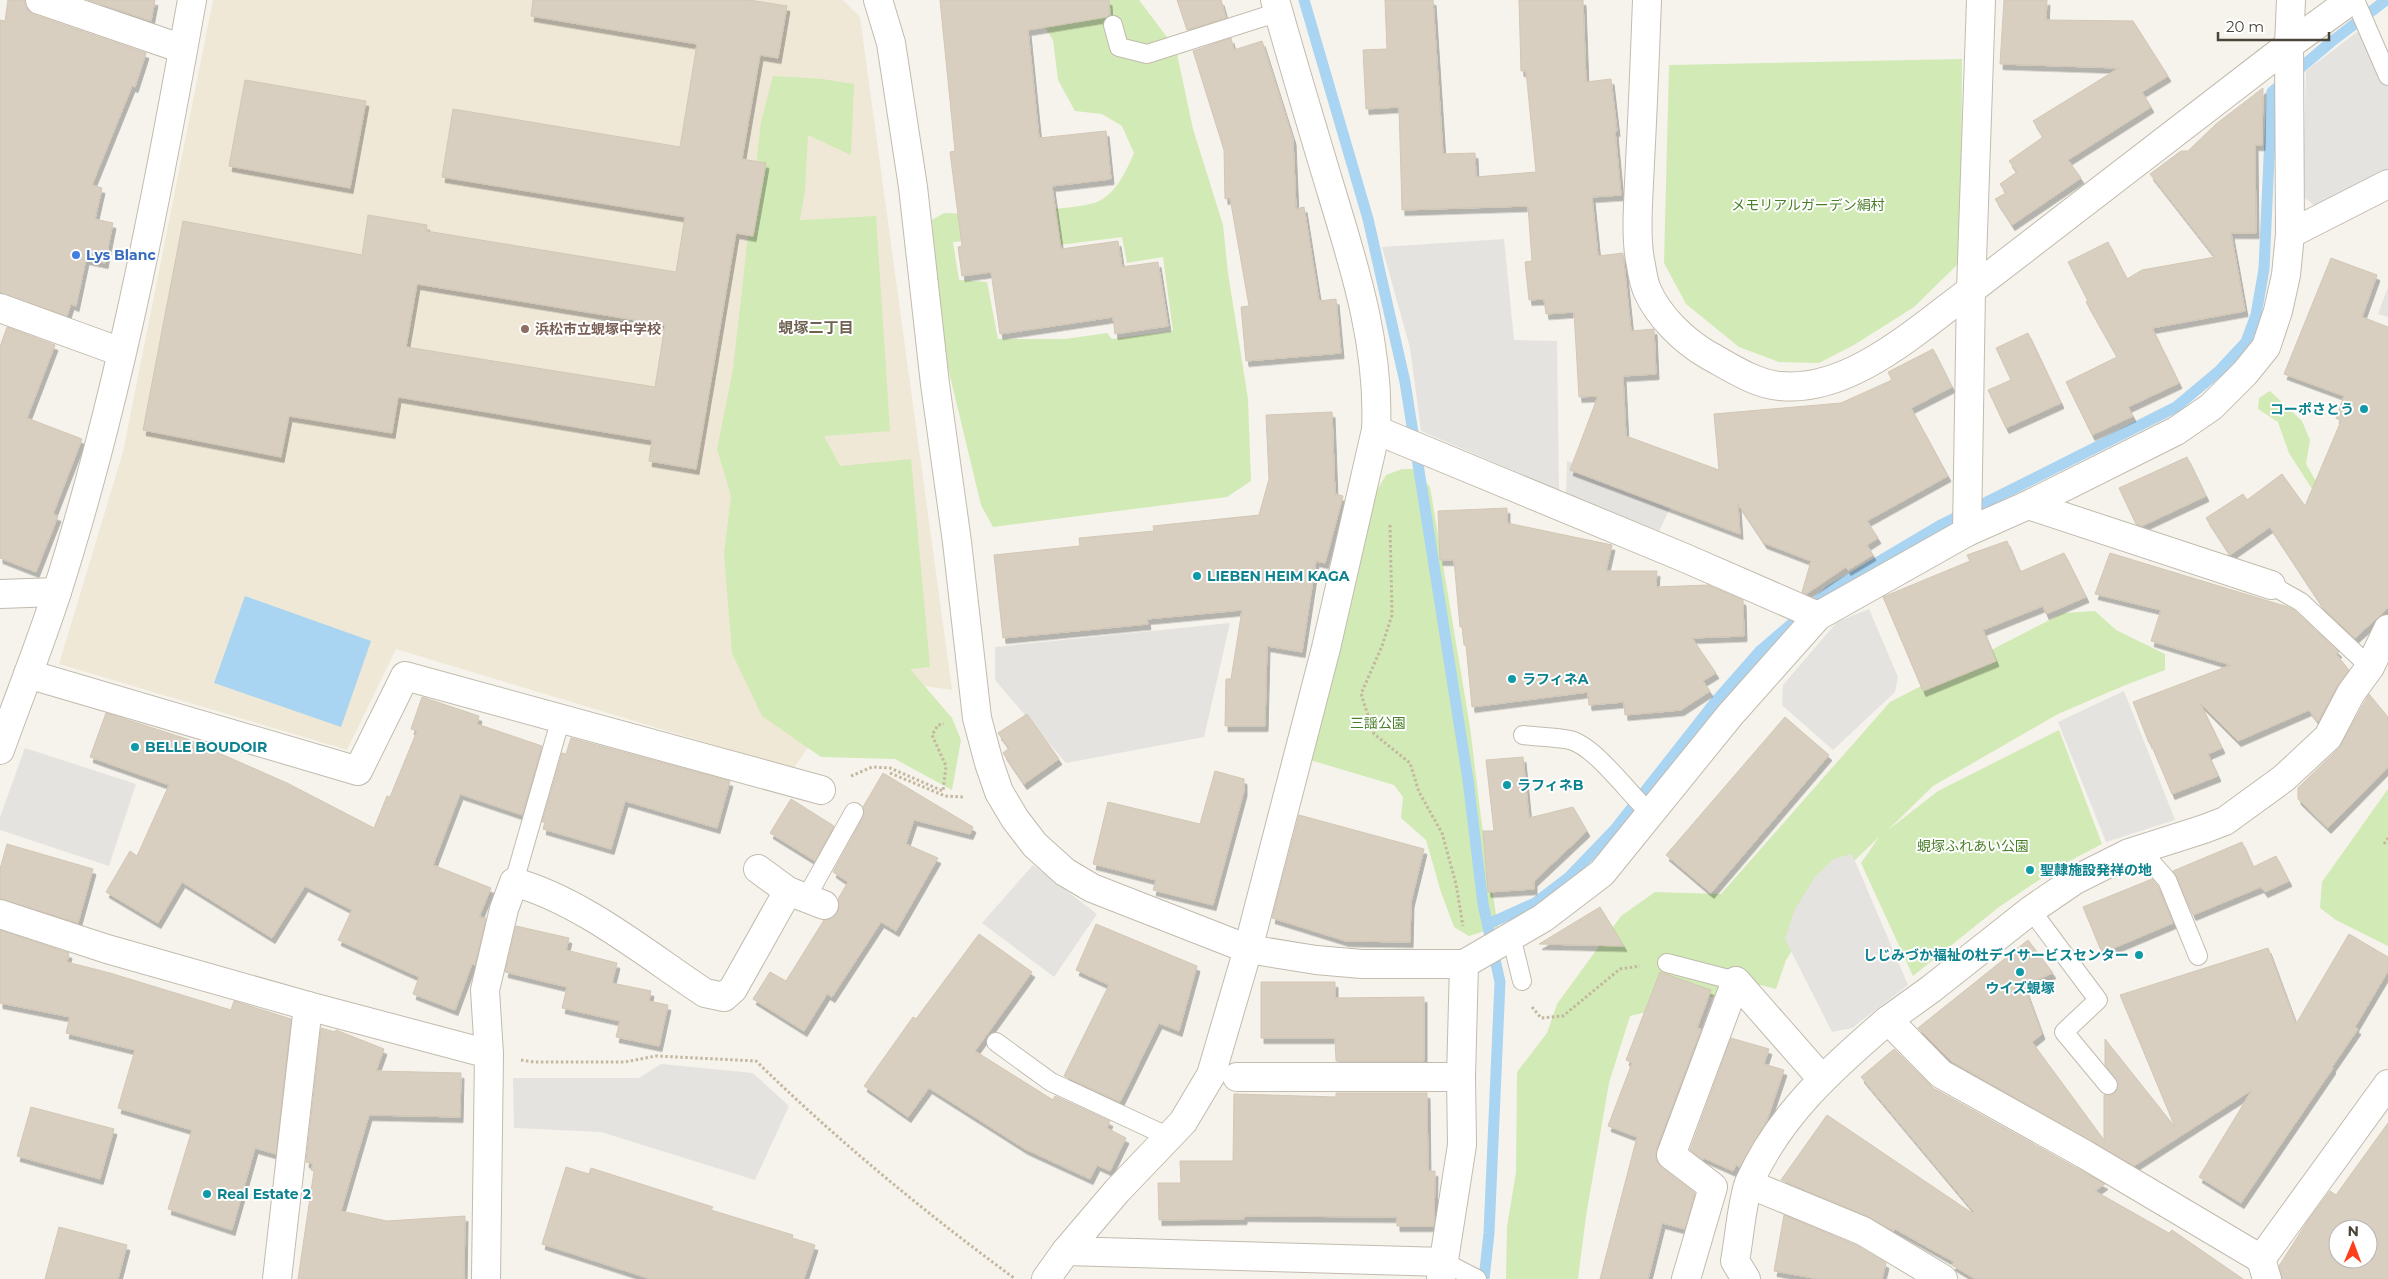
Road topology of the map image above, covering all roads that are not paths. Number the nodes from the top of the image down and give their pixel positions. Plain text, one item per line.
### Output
1 (40, 0) edge
2 (192, 0) edge
3 (878, 0) edge
4 (1647, 0) edge
5 (1981, 0) edge
6 (2291, 0) edge
7 (1277, 6) edge
8 (2357, 7) edge
9 (1113, 25) dead end
10 (183, 49) junction
11 (2289, 51) junction
12 (2388, 76) edge
13 (2388, 184) edge
14 (2290, 234) junction
15 (1971, 290) junction
16 (0, 309) edge
17 (121, 352) junction
18 (1400, 440) junction
19 (2028, 505) junction
20 (1968, 517) junction
21 (2271, 585) joint
22 (57, 592) junction
23 (0, 594) edge
24 (1814, 615) junction
25 (2388, 630) edge
26 (2370, 667) junction
27 (28, 674) junction
28 (561, 718) junction
29 (1523, 735) dead end
30 (0, 750) edge
31 (821, 790) road end
32 (1645, 808) junction
33 (854, 812) dead end
34 (2129, 853) junction
35 (758, 869) dead end
36 (514, 882) junction
37 (806, 898) junction
38 (2031, 910) junction
39 (0, 914) edge
40 (1248, 949) junction
41 (1490, 949) junction
42 (2198, 956) dead end
43 (1667, 963) road end
44 (1522, 981) road end
45 (1736, 981) junction
46 (308, 1006) junction
47 (1888, 1020) junction
48 (996, 1042) dead end
49 (489, 1054) junction
50 (1237, 1077) dead end
51 (1461, 1077) junction
52 (1822, 1079) junction
53 (2388, 1084) edge
54 (2108, 1085) dead end
55 (1169, 1136) junction
56 (1749, 1184) junction
57 (1066, 1251) junction
58 (1250, 1268) edge
59 (2264, 1269) edge
60 (1442, 1270) edge
61 (1737, 1273) edge
62 (1472, 1277) edge
63 (277, 1279) edge
64 (486, 1279) edge
65 (1046, 1279) edge
66 (1686, 1279) edge
67 (1943, 1279) edge

1 - 10 street
2 - 10 street
3 - 40 street
4 - 15 street
5 - 15 street
6 - 11 street
7 - 9 lane
7 - 18 street
8 - 11 street
8 - 12 lane
10 - 17 street
11 - 14 street
11 - 15 street
13 - 14 street
14 - 19 street
15 - 20 street
16 - 17 street
17 - 22 street
18 - 24 street
18 - 40 street
19 - 20 street
19 - 21 street
20 - 24 street
21 - 26 lane
22 - 23 street
22 - 27 street
24 - 32 street
25 - 26 street
26 - 34 street
27 - 28 street
27 - 30 street
28 - 31 street
28 - 36 lane
29 - 32 lane
32 - 41 street
33 - 37 lane
34 - 38 street
34 - 42 lane
35 - 37 street
36 - 37 street
36 - 49 street
38 - 47 street
38 - 54 lane
39 - 46 street
40 - 41 street
40 - 55 street
41 - 44 lane
41 - 51 street
43 - 45 lane
45 - 52 street
45 - 66 street
46 - 49 street
46 - 63 street
47 - 52 street
47 - 59 street
48 - 55 lane
49 - 64 street
50 - 51 street
51 - 60 street
52 - 56 street
53 - 59 street
55 - 57 street
56 - 61 street
56 - 67 street
57 - 58 street
57 - 65 street
58 - 60 street
60 - 62 lane

